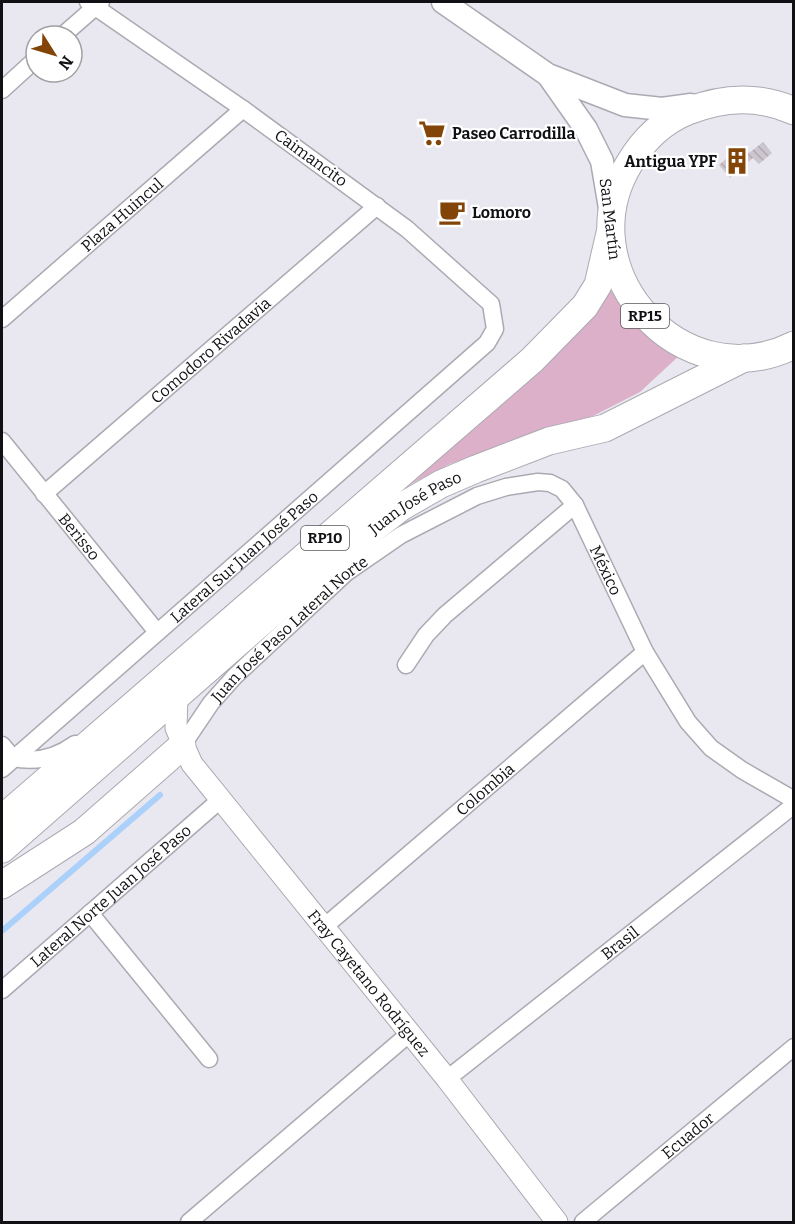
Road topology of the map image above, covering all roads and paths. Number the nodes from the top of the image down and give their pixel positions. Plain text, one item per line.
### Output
1 (443, 2) edge
2 (95, 3) edge
3 (74, 24) edge
4 (24, 70) edge
5 (548, 75) junction
6 (2, 90) edge
7 (712, 101) junction
8 (788, 105) edge
9 (243, 109) junction
10 (377, 206) junction
11 (610, 223) junction
12 (2, 319) edge
13 (487, 343) joint
14 (789, 349) edge
15 (744, 358) junction
16 (2, 441) edge
17 (44, 494) junction
18 (575, 505) junction
19 (157, 632) junction
20 (645, 652) junction
21 (406, 665) dead end
22 (177, 697) junction
23 (136, 701) junction
24 (2, 745) edge
25 (182, 746) junction
26 (8, 764) edge
27 (220, 800) junction
28 (794, 800) edge
29 (794, 805) edge
30 (2, 819) edge
31 (2, 849) edge
32 (2, 885) edge
33 (90, 913) junction
34 (324, 927) junction
35 (2, 990) edge
36 (410, 1034) junction
37 (794, 1047) edge
38 (209, 1059) dead end
39 (447, 1079) junction
40 (189, 1222) edge
41 (557, 1222) edge
42 (583, 1222) edge

1 - 5 main road, San Martín / RP15
2 - 3 street
2 - 9 street, Caimancito
4 - 6 street
5 - 7 main road, San Martín / RP15
5 - 11 main road, San Martín / RP15
7 - 8 highway, San Martín / RP15
7 - 11 highway, Juan José Paso / RP15
9 - 10 street, Caimancito
9 - 12 street, Plaza Huincul
10 - 13 street, Caimancito
10 - 17 street, Comodoro Rivadavia
11 - 15 highway, San Martín / RP15
11 - 23 highway, Juan José Paso / RP10
13 - 19 street, Lateral Sur Juan José Paso
14 - 15 highway, San Martín / RP15
15 - 22 highway, Juan José Paso / RP10
16 - 17 street, Berisso
17 - 19 street, Berisso
18 - 20 street, México
18 - 21 street
18 - 25 street, Juan José Paso Lateral Norte
19 - 26 street, Lateral Sur Juan José Paso
20 - 28 street, México
20 - 34 street, Colombia
22 - 25 street
22 - 31 highway, Juan José Paso / RP10
23 - 26 street
23 - 30 highway, Juan José Paso / RP10
24 - 26 street
25 - 27 street, Fray Cayetano Rodríguez
25 - 32 highway
27 - 33 street, Lateral Norte Juan José Paso
27 - 34 street, Fray Cayetano Rodríguez
29 - 39 street, Brasil
33 - 35 street, Lateral Norte Juan José Paso
33 - 38 street
34 - 36 street, Fray Cayetano Rodríguez
36 - 39 street, Fray Cayetano Rodríguez
36 - 40 street
37 - 42 street, Ecuador
39 - 41 street, Fray Cayetano Rodríguez

